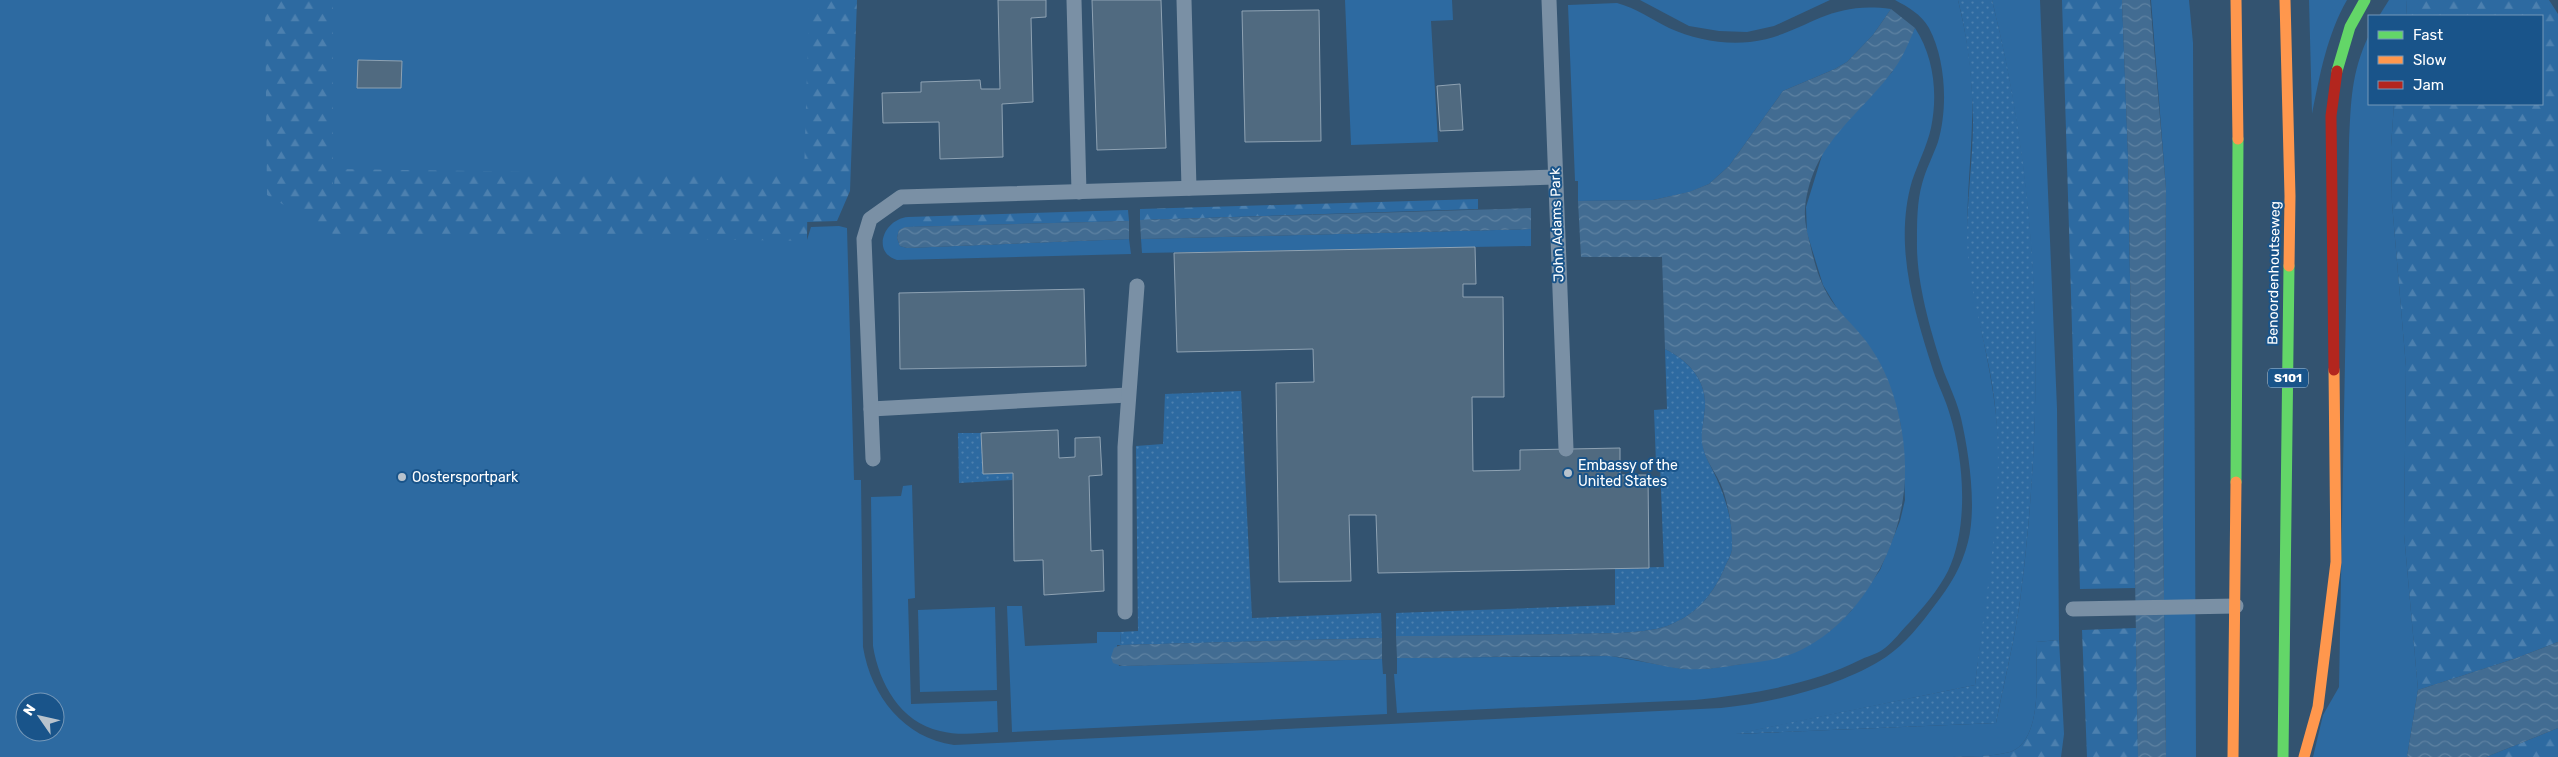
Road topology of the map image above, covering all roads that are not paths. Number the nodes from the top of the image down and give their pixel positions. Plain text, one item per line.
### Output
1 (1074, 0) edge
2 (1184, 0) edge
3 (1550, 0) edge
4 (2236, 0) edge
5 (2285, 0) edge
6 (2365, 0) edge
7 (1555, 177) junction
8 (1189, 188) junction
9 (1080, 192) junction
10 (1137, 286) dead end
11 (1128, 395) junction
12 (871, 410) junction
13 (1566, 449) dead end
14 (873, 459) dead end
15 (2236, 606) junction
16 (2073, 609) dead end
17 (1125, 612) dead end
18 (2233, 757) edge
19 (2283, 757) edge
20 (2304, 757) edge

1 - 9 lane
2 - 8 lane
3 - 7 lane, John Adams Park
4 - 15 main road
5 - 19 main road, Benoordenhoutseweg / S101
6 - 20 main road
7 - 8 lane
7 - 13 lane, John Adams Park
8 - 9 lane
9 - 12 lane
10 - 11 lane
11 - 12 lane
11 - 17 lane
12 - 14 lane
15 - 16 lane
15 - 18 main road

